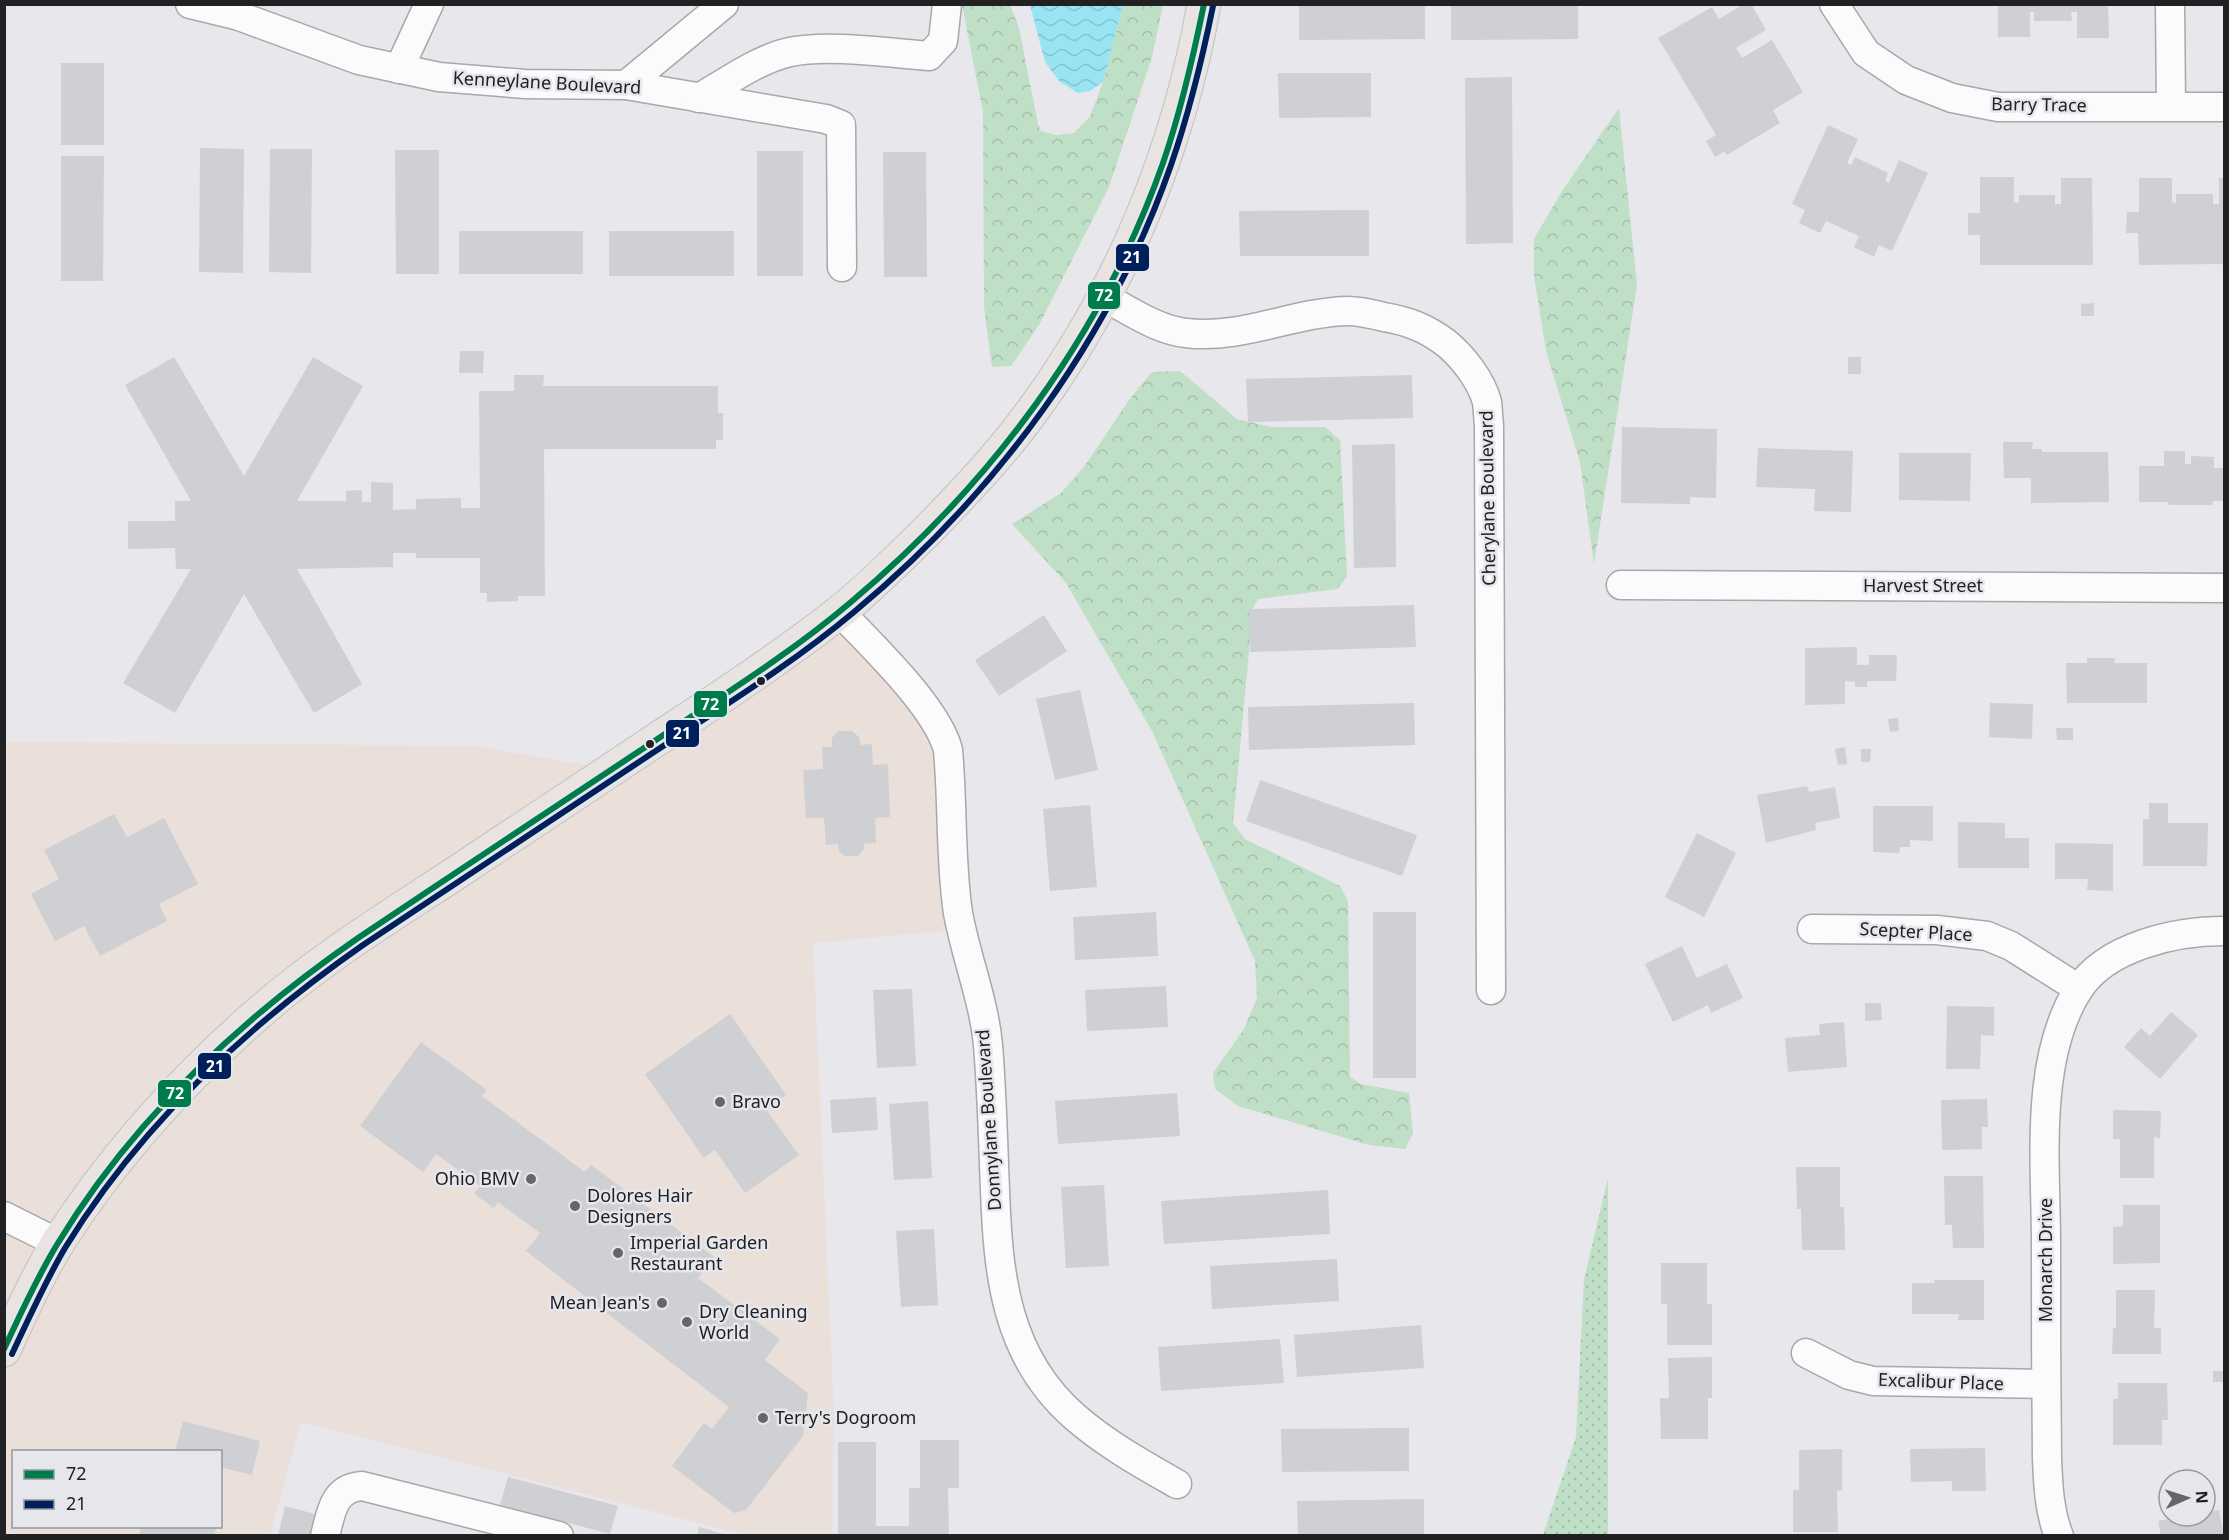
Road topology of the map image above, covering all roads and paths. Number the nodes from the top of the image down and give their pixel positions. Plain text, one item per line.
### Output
1 (190, 4) edge
2 (429, 4) edge
3 (724, 4) edge
4 (947, 4) edge
5 (1204, 4) edge
6 (1834, 4) edge
7 (2170, 4) edge
8 (399, 69) junction
9 (626, 84) junction
10 (699, 98) junction
11 (2171, 106) junction
12 (2224, 106) edge
13 (842, 267) dead end
14 (1104, 297) junction
15 (1621, 585) dead end
16 (2224, 588) edge
17 (840, 612) junction
18 (1812, 929) dead end
19 (2224, 931) edge
20 (2079, 989) junction
21 (1491, 990) dead end
22 (4, 1216) edge
23 (58, 1243) junction
24 (4, 1350) edge
25 (1806, 1353) dead end
26 (2046, 1384) junction
27 (1177, 1484) dead end
28 (325, 1536) edge
29 (559, 1536) edge
30 (2059, 1536) edge

1 - 8 street, Kenneylane Boulevard
2 - 8 street
3 - 9 street
4 - 10 street
5 - 14 main road
6 - 11 street, Barry Trace
7 - 11 street
8 - 9 street, Kenneylane Boulevard
9 - 10 street, Kenneylane Boulevard
10 - 13 street, Kenneylane Boulevard
11 - 12 street, Barry Trace
14 - 17 main road
14 - 21 street, Cherylane Boulevard
15 - 16 street, Harvest Street
17 - 23 main road
17 - 27 street, Donnylane Boulevard
18 - 20 street, Scepter Place
19 - 20 street, Monarch Drive
20 - 26 street, Monarch Drive
22 - 23 street
23 - 24 main road
25 - 26 street, Excalibur Place
26 - 30 street, Monarch Drive
28 - 29 street

